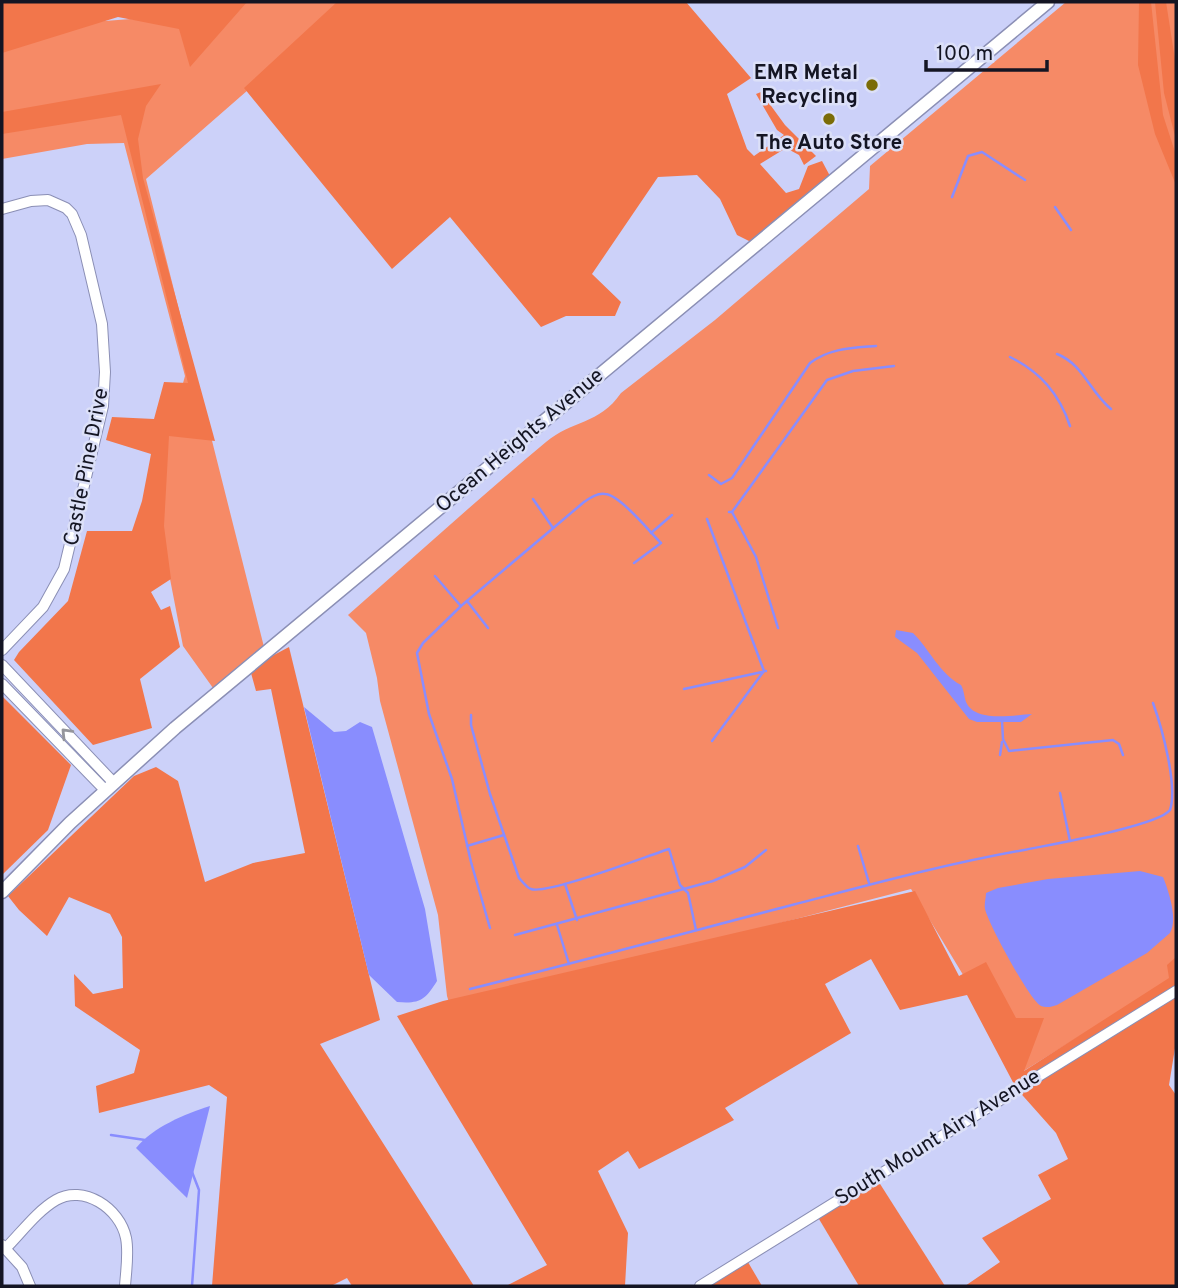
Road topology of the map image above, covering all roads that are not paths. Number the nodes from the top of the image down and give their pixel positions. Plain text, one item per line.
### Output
1 (1048, 2) edge
2 (2, 209) edge
3 (2, 650) edge
4 (2, 665) edge
5 (2, 684) edge
6 (109, 786) junction
7 (2, 892) edge
8 (1176, 991) edge
9 (4, 1247) edge
10 (30, 1286) edge
11 (125, 1286) edge
12 (700, 1286) edge

1 - 6 main road, Ocean Heights Avenue
2 - 3 street, Castle Pine Drive
6 -> 4 street
5 - 6 street
6 - 7 main road, Ocean Heights Avenue
8 - 12 street, South Mount Airy Avenue
9 - 10 street
9 - 11 street

